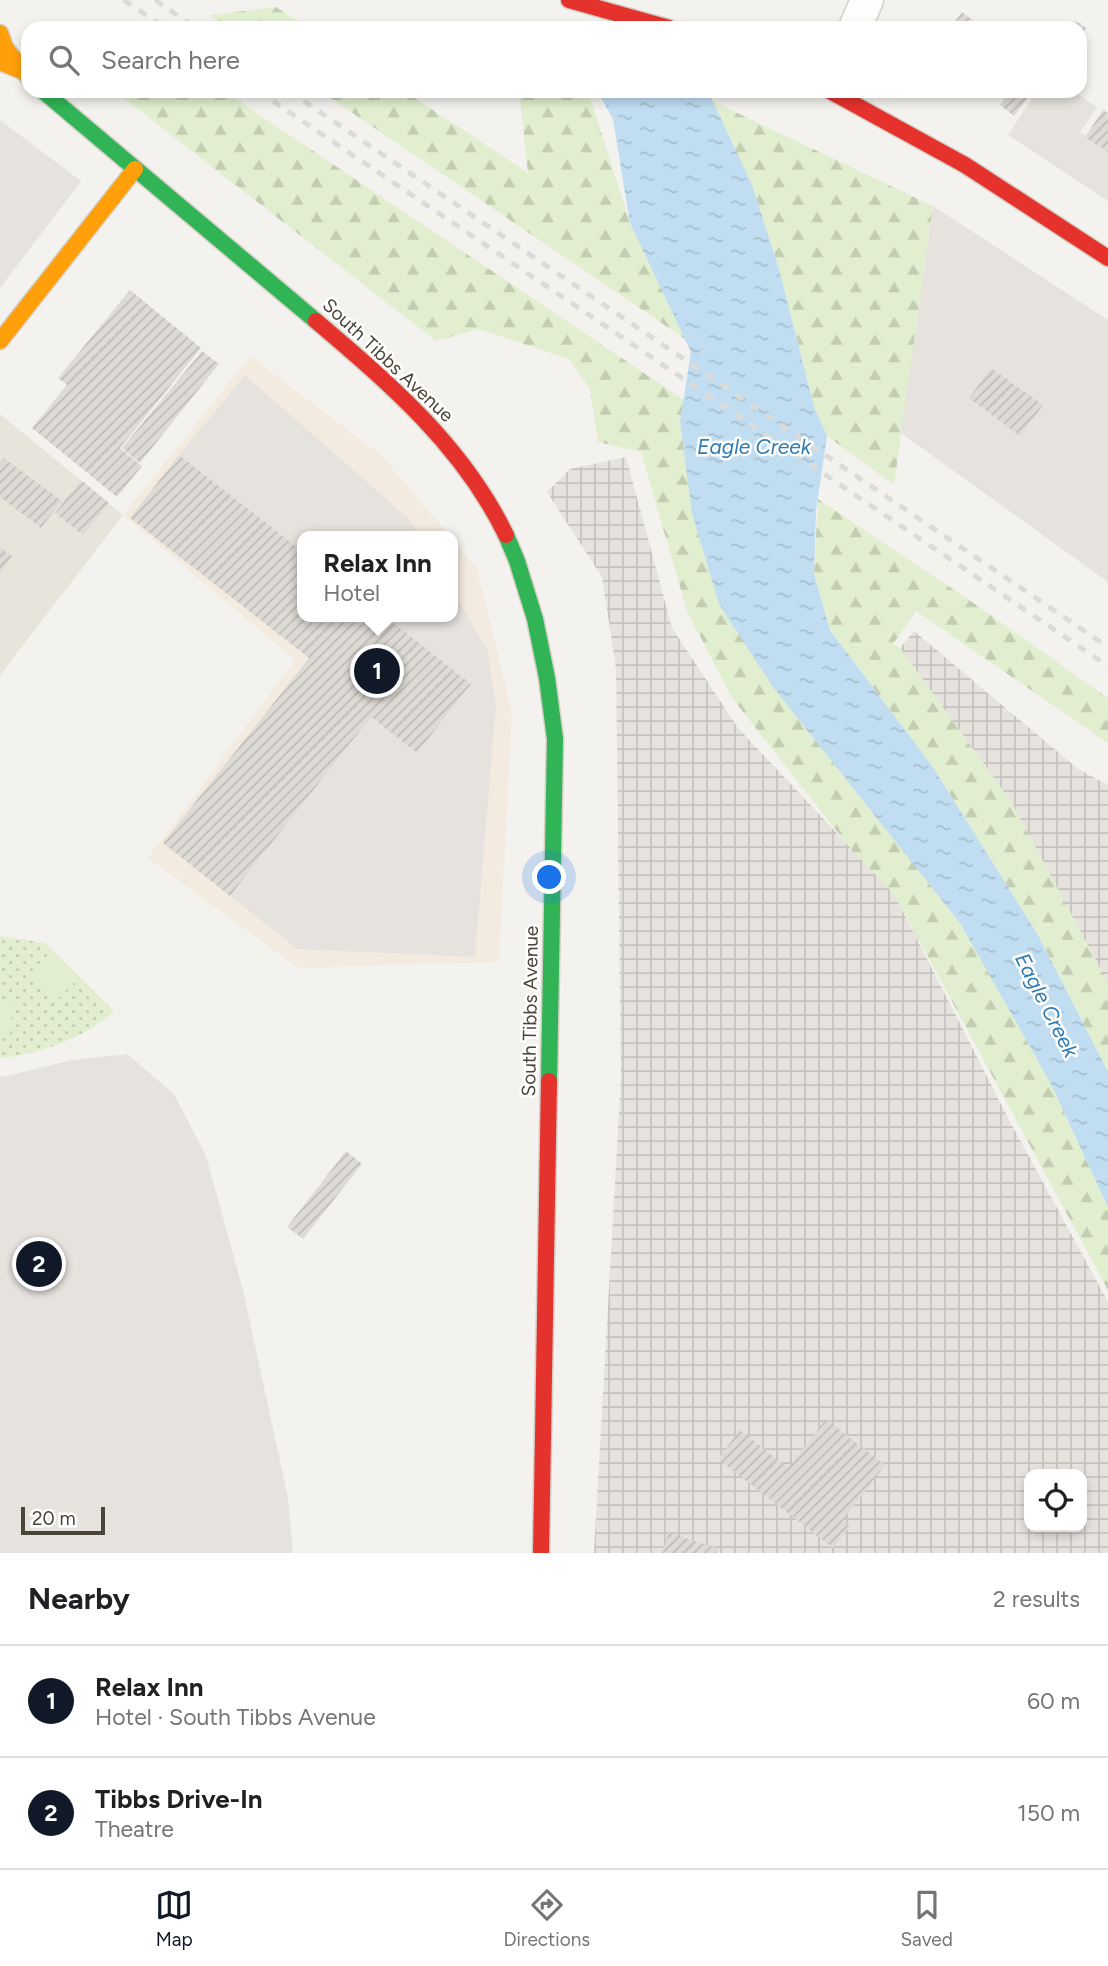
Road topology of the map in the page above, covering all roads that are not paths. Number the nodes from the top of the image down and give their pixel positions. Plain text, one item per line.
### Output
1 (569, 0) edge
2 (867, 0) edge
3 (646, 21) edge
4 (858, 21) edge
5 (0, 33) edge
6 (0, 62) edge
7 (21, 69) edge
8 (21, 72) edge
9 (51, 98) edge
10 (843, 98) edge
11 (135, 169) junction
12 (1108, 258) edge
13 (0, 341) edge
14 (541, 1553) edge

1 - 3 main road
2 - 4 street
5 - 7 main road
6 - 8 main road
9 - 11 main road, South Tibbs Avenue
10 - 12 main road
11 - 13 main road
11 - 14 main road, South Tibbs Avenue

